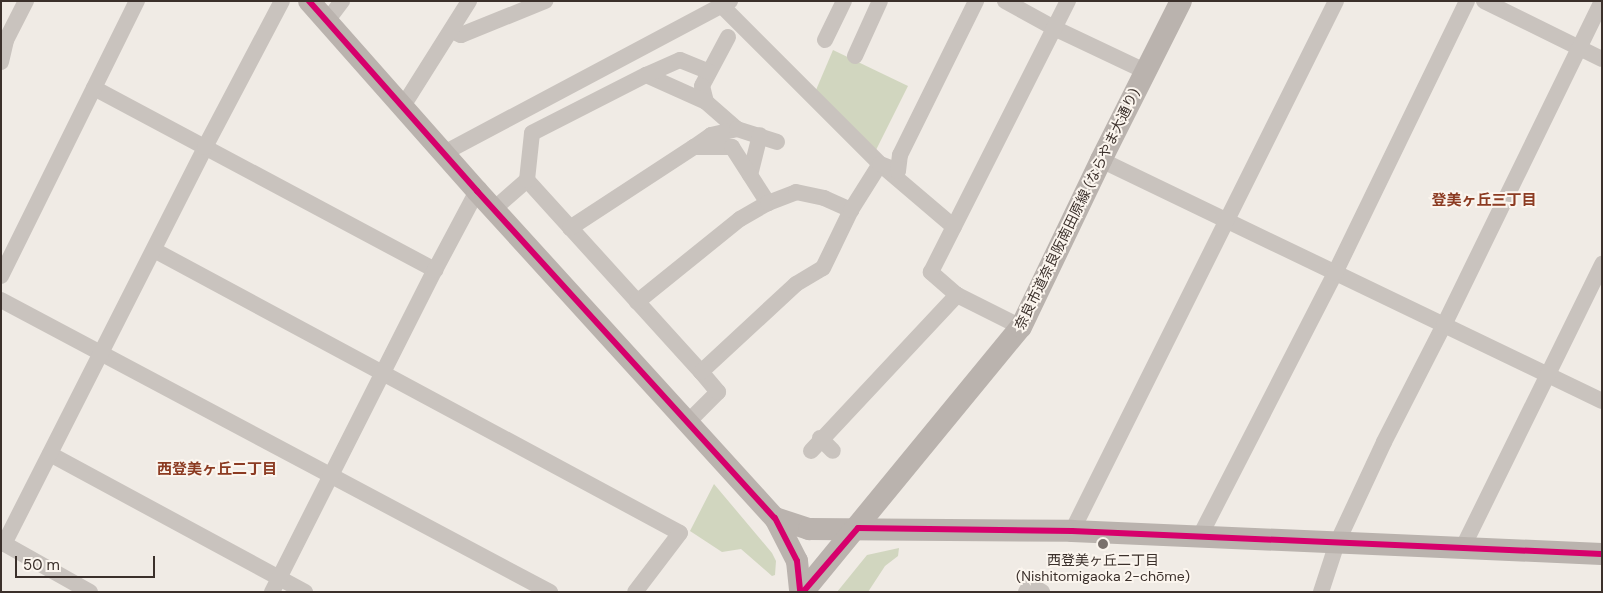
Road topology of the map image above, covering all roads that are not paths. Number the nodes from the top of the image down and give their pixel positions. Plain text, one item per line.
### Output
1 (26, 1) edge
2 (137, 1) edge
3 (282, 1) edge
4 (309, 1) edge
5 (342, 1) edge
6 (470, 1) edge
7 (545, 1) edge
8 (844, 1) edge
9 (880, 1) edge
10 (976, 1) edge
11 (1005, 1) edge
12 (1068, 1) edge
13 (1182, 1) edge
14 (1336, 1) edge
15 (1467, 1) edge
16 (1484, 1) edge
17 (1602, 1) edge
18 (726, 4) edge
19 (327, 21) junction
20 (1054, 28) junction
21 (452, 31) junction
22 (728, 37) dead end
23 (825, 40) dead end
24 (1579, 49) junction
25 (854, 56) dead end
26 (1602, 59) edge
27 (1, 62) edge
28 (1145, 71) junction
29 (709, 72) junction
30 (646, 75) junction
31 (94, 88) junction
32 (706, 102) junction
33 (403, 106) junction
34 (737, 129) junction
35 (760, 135) junction
36 (777, 142) dead end
37 (205, 147) junction
38 (694, 147) junction
39 (444, 153) junction
40 (1101, 160) junction
41 (880, 164) junction
42 (750, 175) junction
43 (527, 180) junction
44 (477, 191) junction
45 (768, 203) junction
46 (494, 209) junction
47 (851, 210) junction
48 (1226, 220) junction
49 (954, 227) junction
50 (570, 228) junction
51 (154, 250) junction
52 (1602, 264) edge
53 (435, 270) junction
54 (1335, 273) junction
55 (1, 276) edge
56 (957, 295) junction
57 (1, 300) edge
58 (637, 302) junction
59 (1444, 325) junction
60 (1021, 327) junction
61 (101, 352) junction
62 (701, 372) junction
63 (383, 373) junction
64 (1549, 374) junction
65 (1602, 401) edge
66 (687, 423) junction
67 (832, 450) dead end
68 (50, 454) junction
69 (332, 475) junction
70 (775, 518) junction
71 (858, 528) junction
72 (1072, 531) junction
73 (1200, 536) junction
74 (3, 543) edge
75 (1337, 543) junction
76 (1462, 549) junction
77 (1602, 554) edge
78 (276, 585) edge
79 (90, 592) edge
80 (305, 592) edge
81 (550, 592) edge
82 (635, 592) edge
83 (802, 592) edge
84 (1026, 592) edge
85 (1042, 592) edge
86 (1321, 592) edge

1 - 27 street
2 - 31 street
3 - 37 street
4 - 19 street
5 - 19 street
6 - 21 street
7 - 21 street
8 - 23 street
9 - 25 street
10 - 41 street
11 - 20 street
12 - 20 street
13 - 28 street, 奈良市道奈良阪南田原線 (ならやま大通り)
14 - 48 street
15 - 54 street
16 - 24 street
17 - 24 street
18 - 39 street
18 - 41 street
19 - 33 street
20 - 28 street
20 - 49 street
21 - 33 street
22 - 29 street
24 - 26 street
24 - 59 street
28 - 40 street, 奈良市道奈良阪南田原線 (ならやま大通り)
29 - 30 street
29 - 32 street
30 - 32 street
30 - 43 street
31 - 37 street
31 - 55 street
32 - 34 street
33 - 39 street
34 - 35 street
34 - 38 street
35 - 36 street
35 - 42 street
37 - 51 street
37 - 53 street
38 - 42 street
38 - 50 street
39 - 44 street
40 - 48 street
40 - 60 street, 奈良市道奈良阪南田原線 (ならやま大通り)
41 - 47 street
41 - 49 street
42 - 45 street
43 - 46 street
43 - 50 street
44 - 46 street
44 - 53 street
45 - 47 street
45 - 58 street
46 - 66 street
47 - 62 street
48 - 54 street
48 - 72 street
49 - 56 street
50 - 58 street
51 - 61 street
51 - 63 street
52 - 64 street
53 - 63 street
54 - 59 street
54 - 73 street
56 - 60 street
56 - 67 street
57 - 61 street
58 - 62 street
59 - 64 street
59 - 75 street
60 - 71 street, 奈良市道奈良阪南田原線 (ならやま大通り)
61 - 68 street
61 - 69 street
62 - 66 street
63 - 69 street
63 - 82 street
64 - 65 street
64 - 76 street
66 - 70 street
68 - 74 street
68 - 78 street
69 - 78 street
69 - 81 street
70 - 71 street
70 - 83 street
71 - 72 street
71 - 83 street, 奈良市道奈良阪南田原線 (ならやま大通り)
72 - 73 street
73 - 75 street
74 - 79 street
75 - 76 street
75 - 86 street
76 - 77 street
78 - 80 street
84 - 85 street

